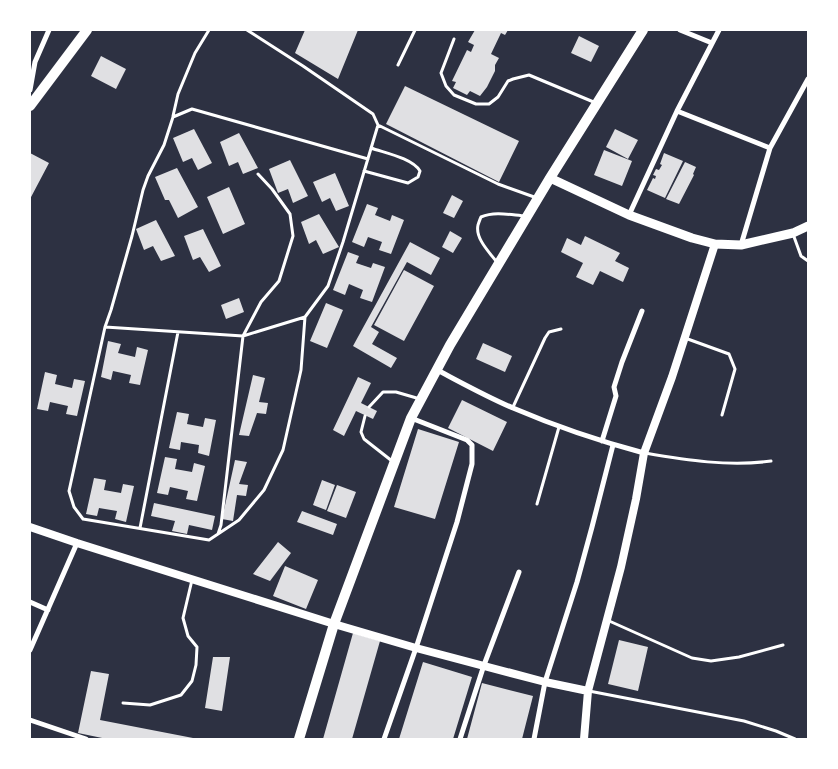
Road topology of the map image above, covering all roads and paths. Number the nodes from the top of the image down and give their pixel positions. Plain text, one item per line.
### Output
1 (49, 30) edge
2 (88, 30) edge
3 (209, 30) edge
4 (247, 30) edge
5 (415, 30) edge
6 (680, 30) edge
7 (719, 30) edge
8 (640, 31) edge
9 (454, 39) dead end
10 (712, 43) junction
11 (32, 61) edge
12 (398, 65) dead end
13 (808, 79) edge
14 (30, 90) edge
15 (596, 104) junction
16 (30, 106) edge
17 (677, 110) junction
18 (173, 117) junction
19 (378, 125) junction
20 (371, 148) junction
21 (770, 148) junction
22 (368, 159) junction
23 (364, 170) junction
24 (258, 174) dead end
25 (550, 178) junction
26 (537, 198) junction
27 (629, 215) junction
28 (527, 216) junction
29 (808, 226) edge
30 (793, 233) junction
31 (715, 244) junction
32 (741, 245) junction
33 (808, 261) edge
34 (498, 264) junction
35 (642, 311) dead end
36 (305, 316) junction
37 (105, 327) junction
38 (560, 329) dead end
39 (178, 332) junction
40 (243, 336) junction
41 (684, 338) junction
42 (437, 370) junction
43 (421, 400) junction
44 (369, 407) dead end
45 (512, 408) junction
46 (722, 415) dead end
47 (365, 416) dead end
48 (411, 418) junction
49 (559, 427) junction
50 (602, 441) junction
51 (613, 445) junction
52 (644, 453) junction
53 (771, 461) dead end
54 (394, 462) junction
55 (537, 504) dead end
56 (30, 527) edge
57 (140, 528) junction
58 (218, 534) junction
59 (77, 543) junction
60 (519, 572) dead end
61 (192, 580) junction
62 (30, 602) edge
63 (48, 610) junction
64 (607, 620) junction
65 (334, 624) junction
66 (782, 645) dead end
67 (416, 648) junction
68 (30, 650) edge
69 (484, 665) junction
70 (545, 682) junction
71 (588, 690) junction
72 (123, 703) dead end
73 (30, 720) edge
74 (86, 739) edge
75 (299, 739) edge
76 (384, 739) edge
77 (460, 739) edge
78 (534, 739) edge
79 (584, 739) edge
80 (795, 739) edge

1 - 11 street
2 - 16 main road
3 - 18 lane
4 - 19 lane
5 - 12 lane
6 - 10 street
7 - 10 street
8 - 15 main road
9 - 15 lane
10 - 17 street
11 - 14 street
13 - 21 street
15 - 25 main road
17 - 21 street
17 - 27 street
18 - 22 lane
18 - 37 lane
19 - 20 lane
19 - 26 lane
20 - 22 lane
20 - 23 lane
21 - 32 street
22 - 23 lane
23 - 36 lane
24 - 40 lane
25 - 26 main road
25 - 27 main road
26 - 28 main road
27 - 31 main road
28 - 34 main road
28 - 34 lane
29 - 30 main road
30 - 32 main road
30 - 33 lane
31 - 32 main road
31 - 41 street
34 - 42 main road
35 - 50 street
36 - 40 lane
36 - 58 lane
37 - 39 lane
37 - 57 lane
38 - 45 lane
39 - 40 lane
39 - 57 lane
40 - 58 lane
41 - 46 lane
41 - 52 street
42 - 43 main road
42 - 45 street
43 - 44 lane
43 - 48 main road
45 - 49 street
47 - 54 lane
48 - 54 main road
48 - 67 street
49 - 50 street
49 - 55 lane
50 - 51 street
51 - 52 street
51 - 70 street
52 - 53 lane
52 - 64 street
54 - 65 main road
56 - 59 street
57 - 58 lane
59 - 61 street
59 - 63 street
60 - 69 street
61 - 65 street
61 - 72 lane
62 - 63 street
63 - 68 street
64 - 66 lane
64 - 71 street
65 - 67 street
65 - 75 main road
67 - 69 street
67 - 76 street
69 - 70 street
69 - 77 street
70 - 71 street
70 - 78 street
71 - 79 street
71 - 80 lane
73 - 74 street

